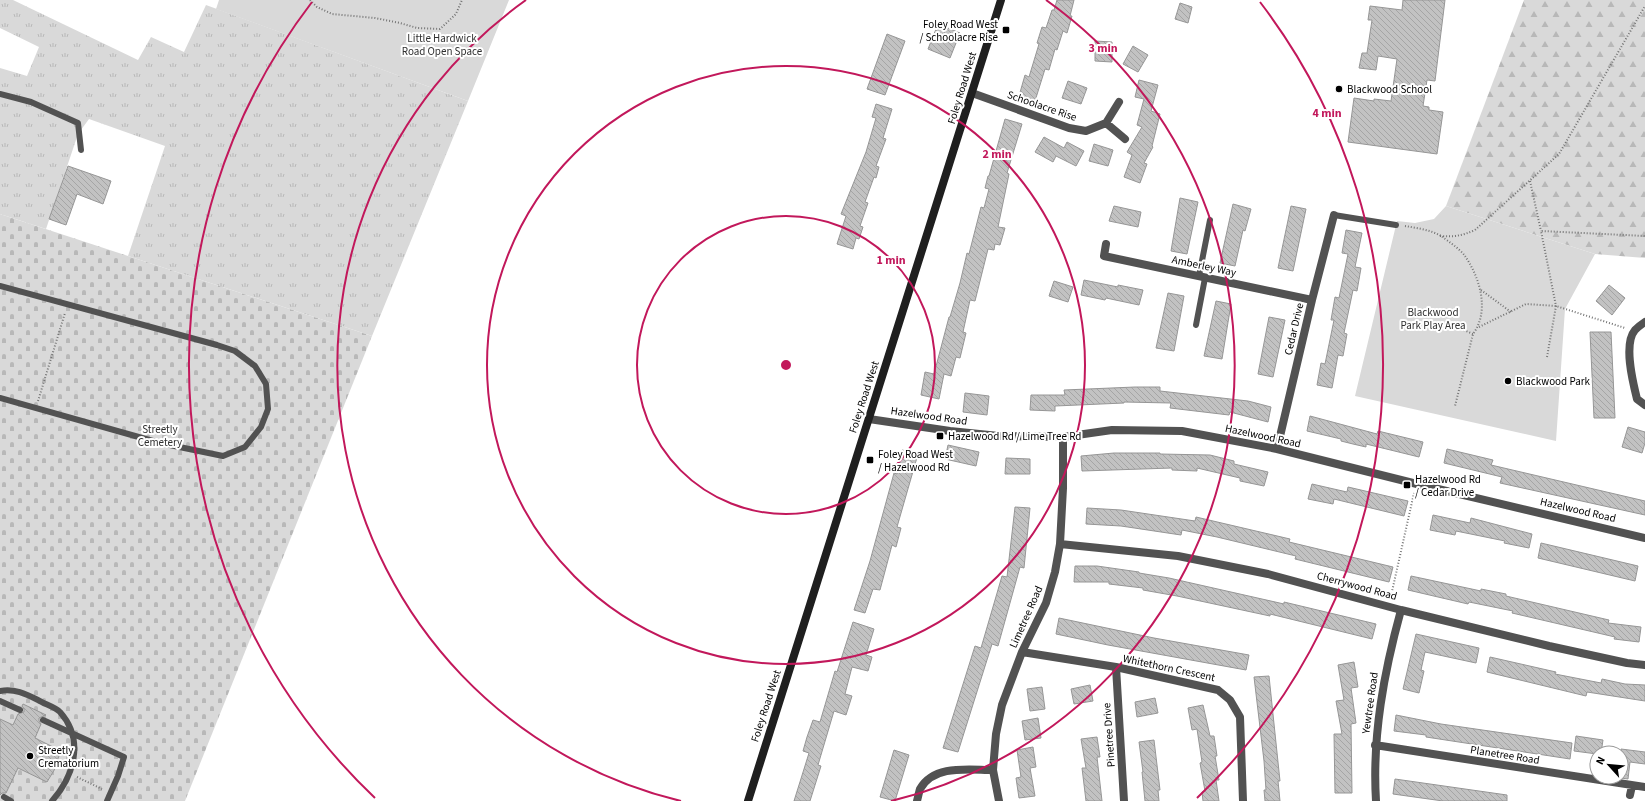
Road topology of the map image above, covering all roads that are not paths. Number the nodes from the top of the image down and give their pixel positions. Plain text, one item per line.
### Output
1 (1001, 0) edge
2 (972, 93) junction
3 (0, 94) edge
4 (1119, 102) dead end
5 (1106, 123) junction
6 (1125, 139) dead end
7 (81, 150) dead end
8 (1334, 214) joint
9 (1210, 220) dead end
10 (1396, 225) road end
11 (1106, 244) dead end
12 (1202, 277) junction
13 (0, 286) edge
14 (1312, 300) junction
15 (1645, 322) edge
16 (1196, 325) dead end
17 (0, 398) edge
18 (1645, 405) edge
19 (869, 419) junction
20 (1063, 437) junction
21 (1277, 449) junction
22 (1645, 538) edge
23 (1060, 544) junction
24 (1401, 610) junction
25 (1022, 652) junction
26 (1645, 665) edge
27 (1116, 667) junction
28 (0, 691) edge
29 (0, 701) edge
30 (20, 710) dead end
31 (43, 720) dead end
32 (71, 733) junction
33 (1375, 745) junction
34 (993, 770) junction
35 (1632, 786) junction
36 (1645, 787) edge
37 (1630, 795) dead end
38 (4, 797) dead end
39 (11, 801) edge
40 (52, 801) edge
41 (107, 801) edge
42 (748, 801) edge
43 (916, 801) edge
44 (999, 801) edge
45 (1124, 801) edge
46 (1244, 801) edge
47 (1376, 801) edge

1 - 2 main road, Foley Road West
2 - 5 street, Schoolacre Rise
2 - 19 main road, Foley Road West
3 - 7 lane
4 - 5 street
5 - 6 street
8 - 10 lane
8 - 14 street, Cedar Drive
9 - 12 lane
11 - 12 street, Amberley Way
12 - 14 street, Amberley Way
12 - 16 lane
13 - 17 lane
14 - 21 street, Cedar Drive
15 - 18 street
19 - 20 street, Hazelwood Road
19 - 42 main road, Foley Road West
20 - 21 street, Hazelwood Road
20 - 23 street, Limetree Road
21 - 22 street, Hazelwood Road
23 - 24 street, Cherrywood Road
23 - 25 street, Limetree Road
24 - 26 street, Cherrywood Road
24 - 33 street, Yewtree Road
25 - 27 street, Whitethorn Crescent
25 - 34 street, Limetree Road
27 - 45 street, Pinetree Drive
27 - 46 street, Whitethorn Crescent
28 - 32 lane
29 - 30 lane
31 - 32 lane
32 - 40 lane
32 - 41 lane
33 - 35 street, Planetree Road
33 - 47 street, Yewtree Road
34 - 43 street
34 - 44 street, Limetree Road
35 - 36 street, Planetree Road
35 - 37 street
38 - 39 lane

